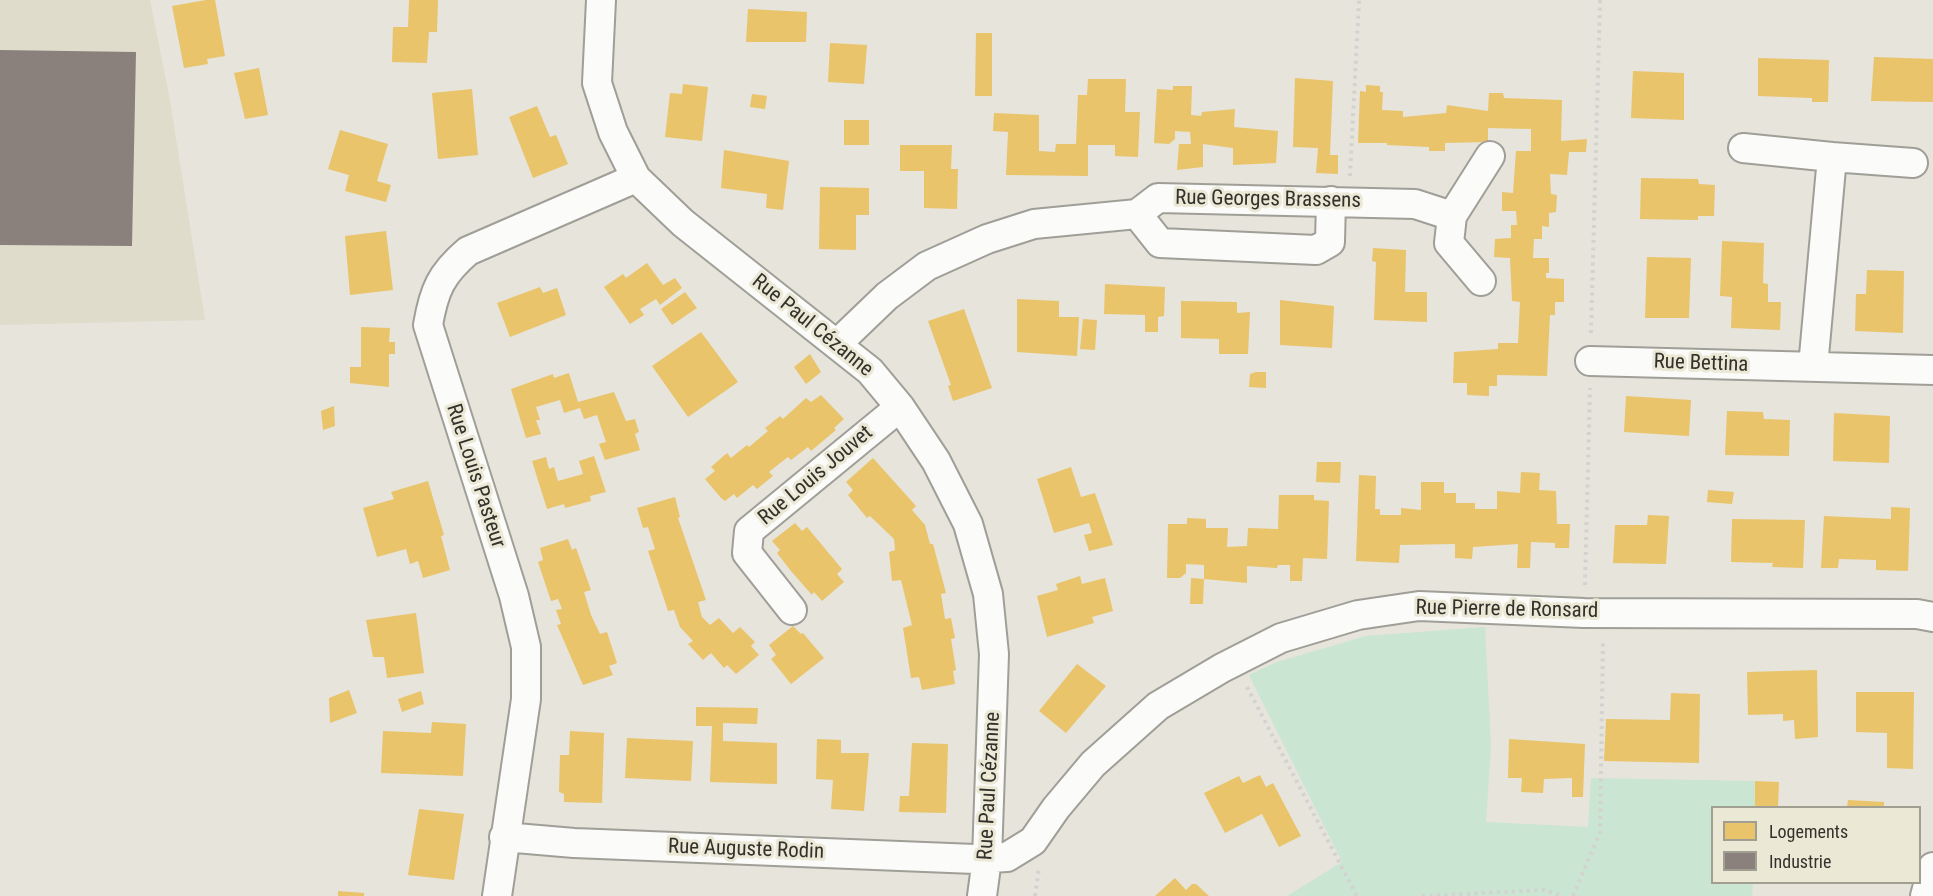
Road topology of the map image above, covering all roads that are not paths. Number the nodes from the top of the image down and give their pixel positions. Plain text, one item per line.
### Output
1 (601, 0) edge
2 (1743, 148) dead end
3 (1490, 156) dead end
4 (1832, 157) junction
5 (1913, 163) dead end
6 (636, 178) junction
7 (1340, 201) junction
8 (1137, 214) junction
9 (1452, 216) junction
10 (1481, 281) dead end
11 (838, 343) junction
12 (1590, 361) road end
13 (1813, 367) junction
14 (1933, 370) edge
15 (900, 406) junction
16 (792, 610) dead end
17 (1933, 617) edge
18 (504, 837) junction
19 (987, 859) junction
20 (1933, 867) edge
21 (496, 896) edge
22 (982, 896) edge
23 (1925, 896) edge

1 - 6 street, Rue Paul Cézanne
2 - 4 street
3 - 9 street
4 - 5 street
4 - 13 street
6 - 11 street, Rue Paul Cézanne
6 - 18 street, Rue Louis Pasteur
7 - 8 street, Rue Georges Brassens
7 - 8 street
7 - 9 street, Rue Georges Brassens
8 - 11 street, Rue Georges Brassens
9 - 10 street
11 - 15 street, Rue Paul Cézanne
12 - 13 street, Rue Bettina
13 - 14 street, Rue Bettina
15 - 16 street, Rue Louis Jouvet
15 - 19 street, Rue Paul Cézanne
17 - 19 street, Rue Pierre de Ronsard
18 - 19 street, Rue Auguste Rodin
18 - 21 street, Rue Louis Pasteur
19 - 22 street, Rue Paul Cézanne
20 - 23 street

